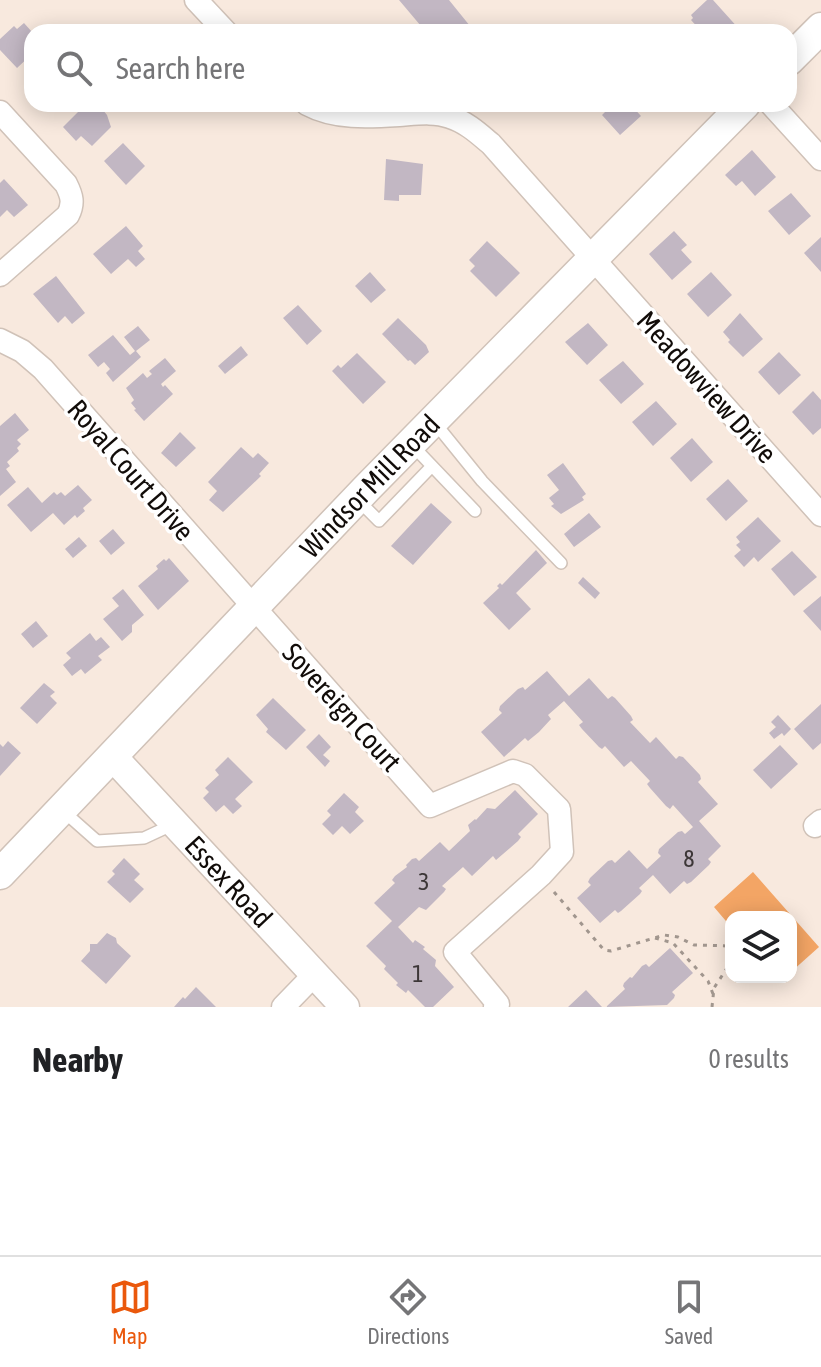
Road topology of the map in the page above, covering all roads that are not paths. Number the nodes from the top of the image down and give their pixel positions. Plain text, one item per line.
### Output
1 (196, 0) edge
2 (218, 24) edge
3 (821, 28) edge
4 (797, 52) edge
5 (0, 112) edge
6 (333, 112) edge
7 (737, 112) edge
8 (778, 112) edge
9 (821, 159) edge
10 (593, 260) junction
11 (0, 275) edge
12 (0, 340) edge
13 (433, 420) junction
14 (410, 443) junction
15 (432, 466) junction
16 (357, 499) junction
17 (475, 511) dead end
18 (821, 515) edge
19 (561, 563) dead end
20 (254, 609) junction
21 (113, 757) junction
22 (62, 810) junction
23 (174, 824) junction
24 (2, 866) edge
25 (315, 974) junction
26 (283, 1007) edge
27 (345, 1007) edge
28 (495, 1007) edge

1 - 2 street
3 - 4 main road
5 - 11 street
6 - 10 street, Meadowview Drive
7 - 10 main road, Windsor Mill Road
8 - 9 street
10 - 13 main road, Windsor Mill Road
10 - 18 street, Meadowview Drive
12 - 20 street, Royal Court Drive
13 - 14 main road, Windsor Mill Road
13 - 19 lane
14 - 15 lane
14 - 16 main road, Windsor Mill Road
15 - 16 lane
15 - 17 lane
16 - 20 main road, Windsor Mill Road
20 - 21 main road, Windsor Mill Road
20 - 28 street, Sovereign Court
21 - 22 main road, Windsor Mill Road
21 - 23 street, Essex Road
22 - 23 lane
22 - 24 main road, Windsor Mill Road
23 - 25 street, Essex Road
25 - 26 street
25 - 27 street, Essex Road

